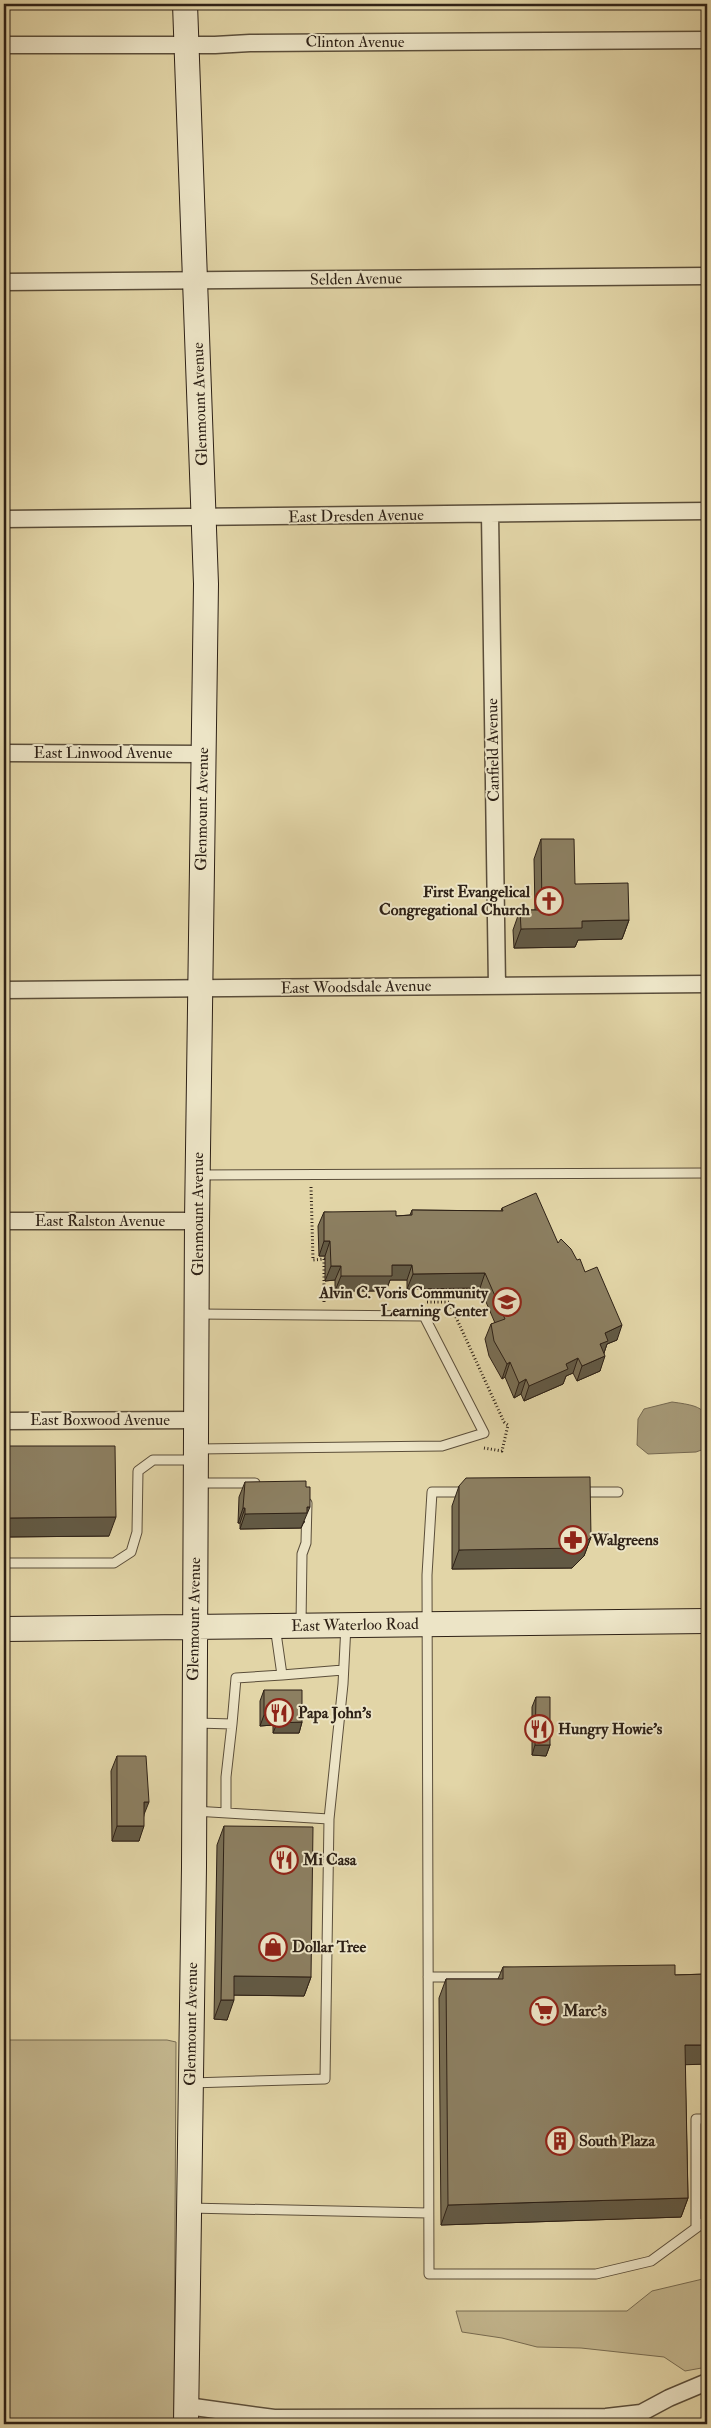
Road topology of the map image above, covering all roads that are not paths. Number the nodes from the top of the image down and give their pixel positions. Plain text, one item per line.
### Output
1 (185, 4) edge
2 (707, 40) edge
3 (4, 45) edge
4 (187, 45) junction
5 (707, 276) edge
6 (196, 280) junction
7 (4, 282) edge
8 (707, 511) edge
9 (490, 514) junction
10 (204, 517) junction
11 (4, 519) edge
12 (4, 753) edge
13 (202, 754) junction
14 (707, 984) edge
15 (496, 986) junction
16 (200, 989) junction
17 (4, 990) edge
18 (707, 1173) edge
19 (197, 1174) junction
20 (4, 1221) edge
21 (197, 1221) junction
22 (198, 1314) junction
23 (196, 1420) junction
24 (4, 1421) edge
25 (195, 1464) junction
26 (264, 1483) edge
27 (481, 1492) edge
28 (569, 1492) edge
29 (618, 1492) dead end
30 (306, 1494) edge
31 (4, 1563) edge
32 (707, 1621) edge
33 (428, 1624) junction
34 (346, 1625) junction
35 (275, 1626) junction
36 (301, 1626) junction
37 (195, 1627) junction
38 (4, 1630) edge
39 (343, 1670) junction
40 (282, 1675) junction
41 (194, 1723) junction
42 (232, 1724) junction
43 (194, 1811) junction
44 (226, 1813) junction
45 (329, 1819) junction
46 (428, 1977) junction
47 (522, 1977) edge
48 (190, 2083) junction
49 (707, 2119) edge
50 (189, 2208) junction
51 (428, 2213) junction
52 (707, 2220) edge
53 (696, 2228) junction
54 (707, 2382) edge
55 (186, 2415) edge
56 (454, 2421) edge

1 - 4 street, Glenmount Avenue
2 - 4 street, Clinton Avenue
3 - 4 street, Clinton Avenue
4 - 6 street, Glenmount Avenue
5 - 6 street, Selden Avenue
6 - 7 street, Selden Avenue
6 - 10 street, Glenmount Avenue
8 - 9 street, East Dresden Avenue
9 - 10 street, East Dresden Avenue
9 - 15 street, Canfield Avenue
10 - 11 street, East Dresden Avenue
10 - 13 street, Glenmount Avenue
12 - 13 street, East Linwood Avenue
13 - 16 street, Glenmount Avenue
14 - 15 street, East Woodsdale Avenue
15 - 16 street, East Woodsdale Avenue
16 - 17 street, East Woodsdale Avenue
16 - 19 street, Glenmount Avenue
18 - 19 lane
19 - 21 street, Glenmount Avenue
20 - 21 street, East Ralston Avenue
21 - 22 street, Glenmount Avenue
22 - 23 street, Glenmount Avenue
22 - 25 lane
23 - 24 street, East Boxwood Avenue
23 - 25 street, Glenmount Avenue
25 - 26 lane
25 - 31 lane
25 - 37 street, Glenmount Avenue
27 - 33 lane
28 - 29 lane
30 - 36 lane
32 - 33 street, East Waterloo Road
33 - 34 street, East Waterloo Road
33 - 46 lane
34 - 36 street, East Waterloo Road
34 - 39 lane
35 - 36 street, East Waterloo Road
35 - 37 street, East Waterloo Road
35 - 40 lane
37 - 38 street, East Waterloo Road
37 - 41 street, Glenmount Avenue
39 - 40 lane
39 - 45 lane
40 - 42 lane
41 - 42 lane
41 - 43 street, Glenmount Avenue
42 - 44 lane
43 - 44 lane
43 - 48 street, Glenmount Avenue
44 - 45 lane
45 - 48 lane
46 - 47 lane
46 - 51 lane
48 - 50 street, Glenmount Avenue
49 - 53 lane
50 - 51 lane
50 - 55 street, Glenmount Avenue
51 - 53 lane
52 - 53 lane
54 - 56 street
55 - 56 street

